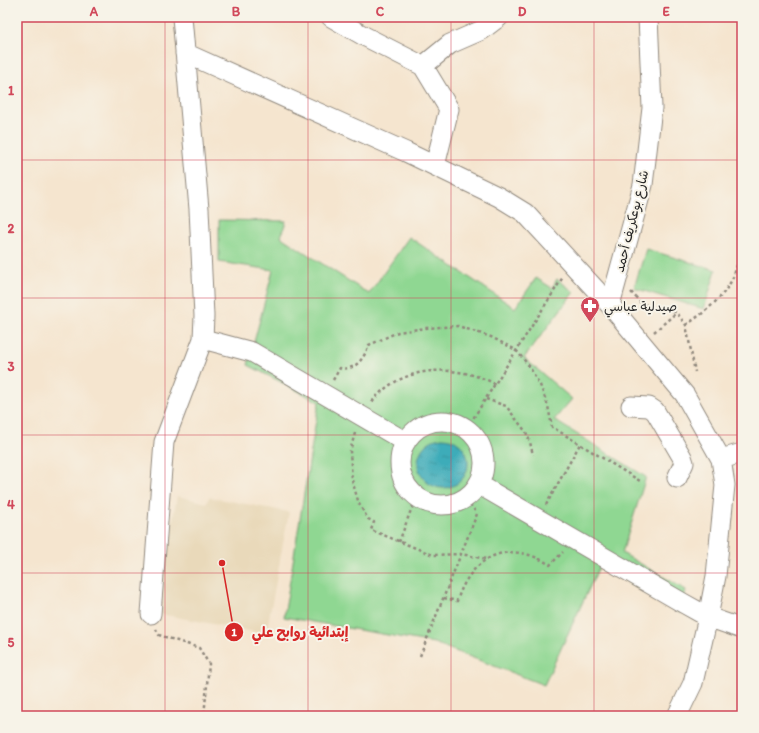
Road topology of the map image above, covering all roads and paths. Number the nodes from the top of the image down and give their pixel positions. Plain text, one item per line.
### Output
1 (182, 17) edge
2 (332, 17) edge
3 (499, 17) edge
4 (648, 17) edge
5 (185, 53) junction
6 (423, 66) junction
7 (435, 166) junction
8 (742, 248) edge
9 (571, 263) junction
10 (629, 290) dead end
11 (610, 305) junction
12 (676, 312) junction
13 (686, 325) junction
14 (203, 340) junction
15 (642, 344) junction
16 (516, 350) junction
17 (696, 372) dead end
18 (495, 384) junction
19 (325, 395) junction
20 (486, 399) junction
21 (631, 406) dead end
22 (362, 416) junction
23 (467, 428) junction
24 (406, 442) junction
25 (580, 444) junction
26 (742, 453) edge
27 (533, 454) dead end
28 (721, 459) junction
29 (677, 478) dead end
30 (640, 481) dead end
31 (472, 491) junction
32 (418, 497) junction
33 (538, 519) junction
34 (572, 539) junction
35 (399, 542) junction
36 (461, 554) junction
37 (486, 559) junction
38 (444, 598) junction
39 (151, 614) joint
40 (708, 617) junction
41 (742, 629) edge
42 (420, 656) dead end
43 (204, 716) edge
44 (677, 716) edge

1 - 5 street
2 - 6 street
3 - 6 street
4 - 11 street, شارع بوعكريف أحمد
5 - 7 street
5 - 14 street
6 - 7 street
7 - 9 street
8 - 13 path
9 - 11 street
9 - 16 path
10 - 12 path
11 - 15 street
12 - 13 path
12 - 15 path
13 - 17 path
14 - 19 street
14 - 39 street
15 - 28 street
16 - 18 path
16 - 19 path
16 - 25 path
18 - 20 path
18 - 22 path
19 - 22 street
20 - 23 path
20 - 27 path
21 - 29 street
22 - 24 street
22 - 35 path
23 - 24 street
23 - 31 street
24 - 32 street
25 - 30 path
25 - 33 path
26 - 28 street
28 - 40 street
31 - 32 street
31 - 33 street
31 - 36 path
32 - 35 path
33 - 34 street
34 - 37 path
34 - 40 street
35 - 36 path
36 - 37 path
36 - 38 path
37 - 38 path
38 - 42 path
39 - 43 path
40 - 41 street
40 - 44 street

